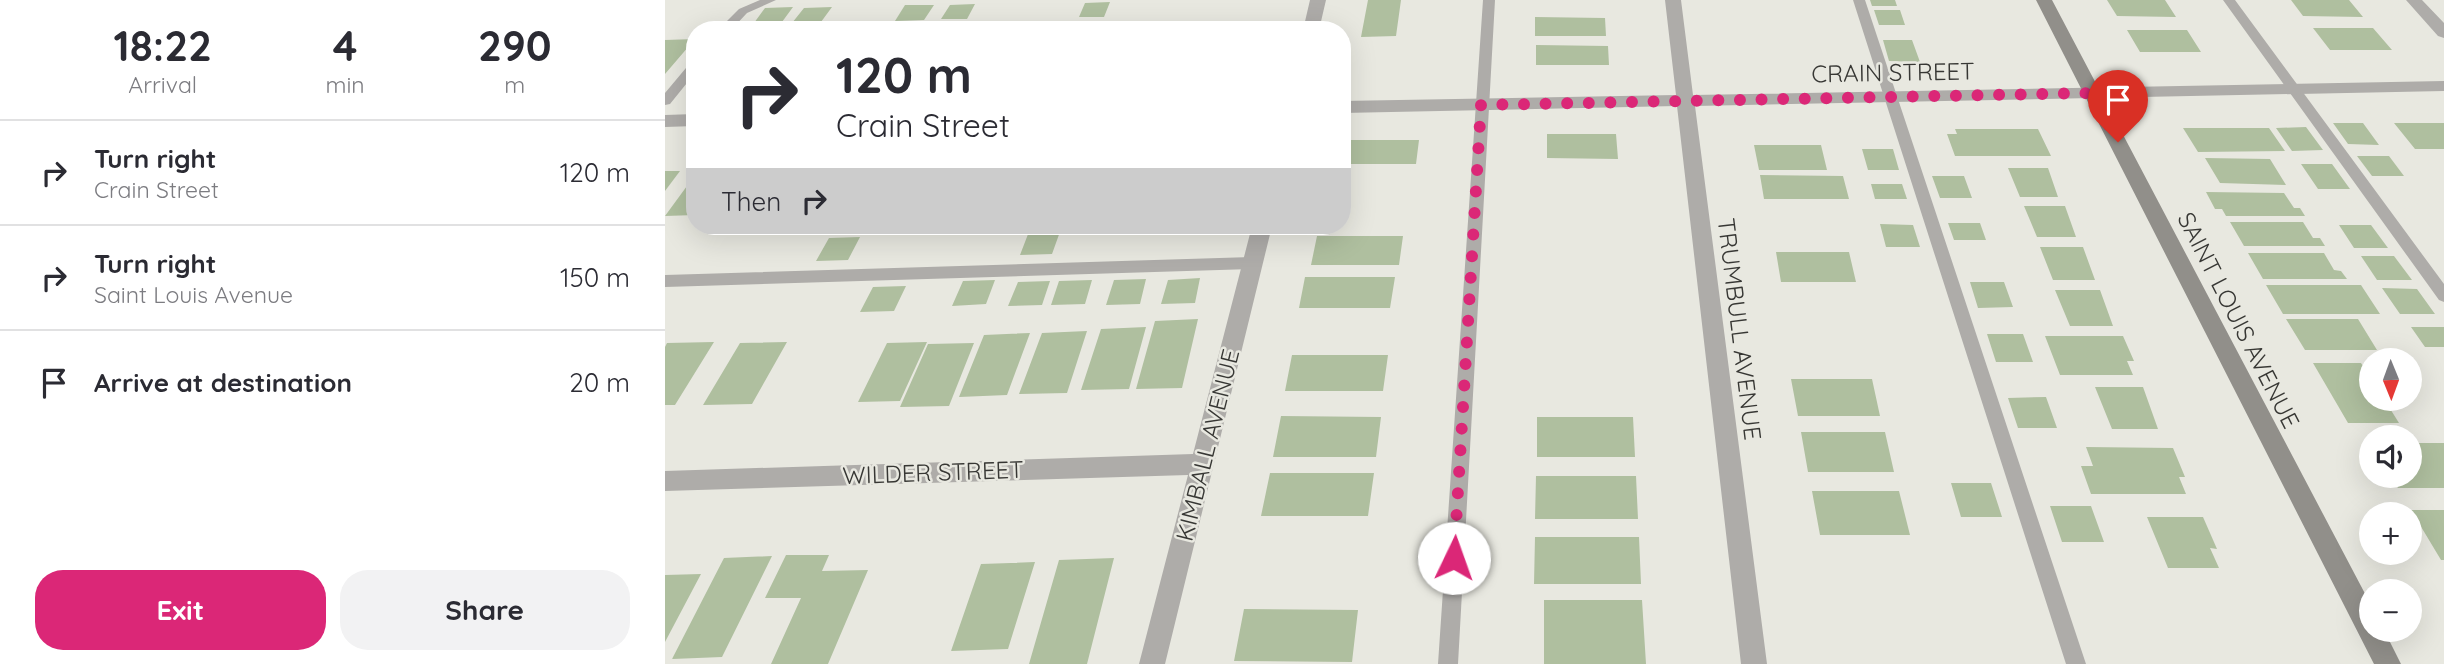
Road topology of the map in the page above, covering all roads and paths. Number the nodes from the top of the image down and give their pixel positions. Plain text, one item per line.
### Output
1 (770, 0) edge
2 (1318, 0) edge
3 (1489, 0) edge
4 (1673, 0) edge
5 (1859, 0) edge
6 (2044, 0) edge
7 (2229, 0) edge
8 (2414, 0) edge
9 (733, 21) edge
10 (1313, 21) edge
11 (2444, 33) edge
12 (686, 76) edge
13 (2444, 86) edge
14 (2293, 89) junction
15 (2092, 93) junction
16 (1891, 97) junction
17 (665, 101) edge
18 (1685, 101) junction
19 (1481, 105) junction
20 (1351, 107) edge
21 (686, 120) edge
22 (665, 121) edge
23 (1260, 235) edge
24 (1252, 263) junction
25 (665, 281) edge
26 (2444, 296) edge
27 (1202, 464) junction
28 (665, 481) edge
29 (1152, 664) edge
30 (1448, 664) edge
31 (1754, 664) edge
32 (2076, 664) edge
33 (2388, 664) edge

1 - 9 lane
2 - 10 street
3 - 19 lane
4 - 18 street, TRUMBULL AVENUE
5 - 16 lane
6 - 15 street, SAINT LOUIS AVENUE
7 - 14 lane
8 - 11 street
12 - 17 lane
13 - 14 street, CRAIN STREET
14 - 15 street, CRAIN STREET
14 - 26 lane
15 - 16 street, CRAIN STREET
15 - 33 street, SAINT LOUIS AVENUE
16 - 18 street, CRAIN STREET
16 - 32 lane
18 - 19 street, CRAIN STREET
18 - 31 street, TRUMBULL AVENUE
19 - 20 street, CRAIN STREET
19 - 30 lane
21 - 22 street
23 - 24 street, KIMBALL AVENUE
24 - 25 lane
24 - 27 street, KIMBALL AVENUE
27 - 28 street, WILDER STREET
27 - 29 street, KIMBALL AVENUE

